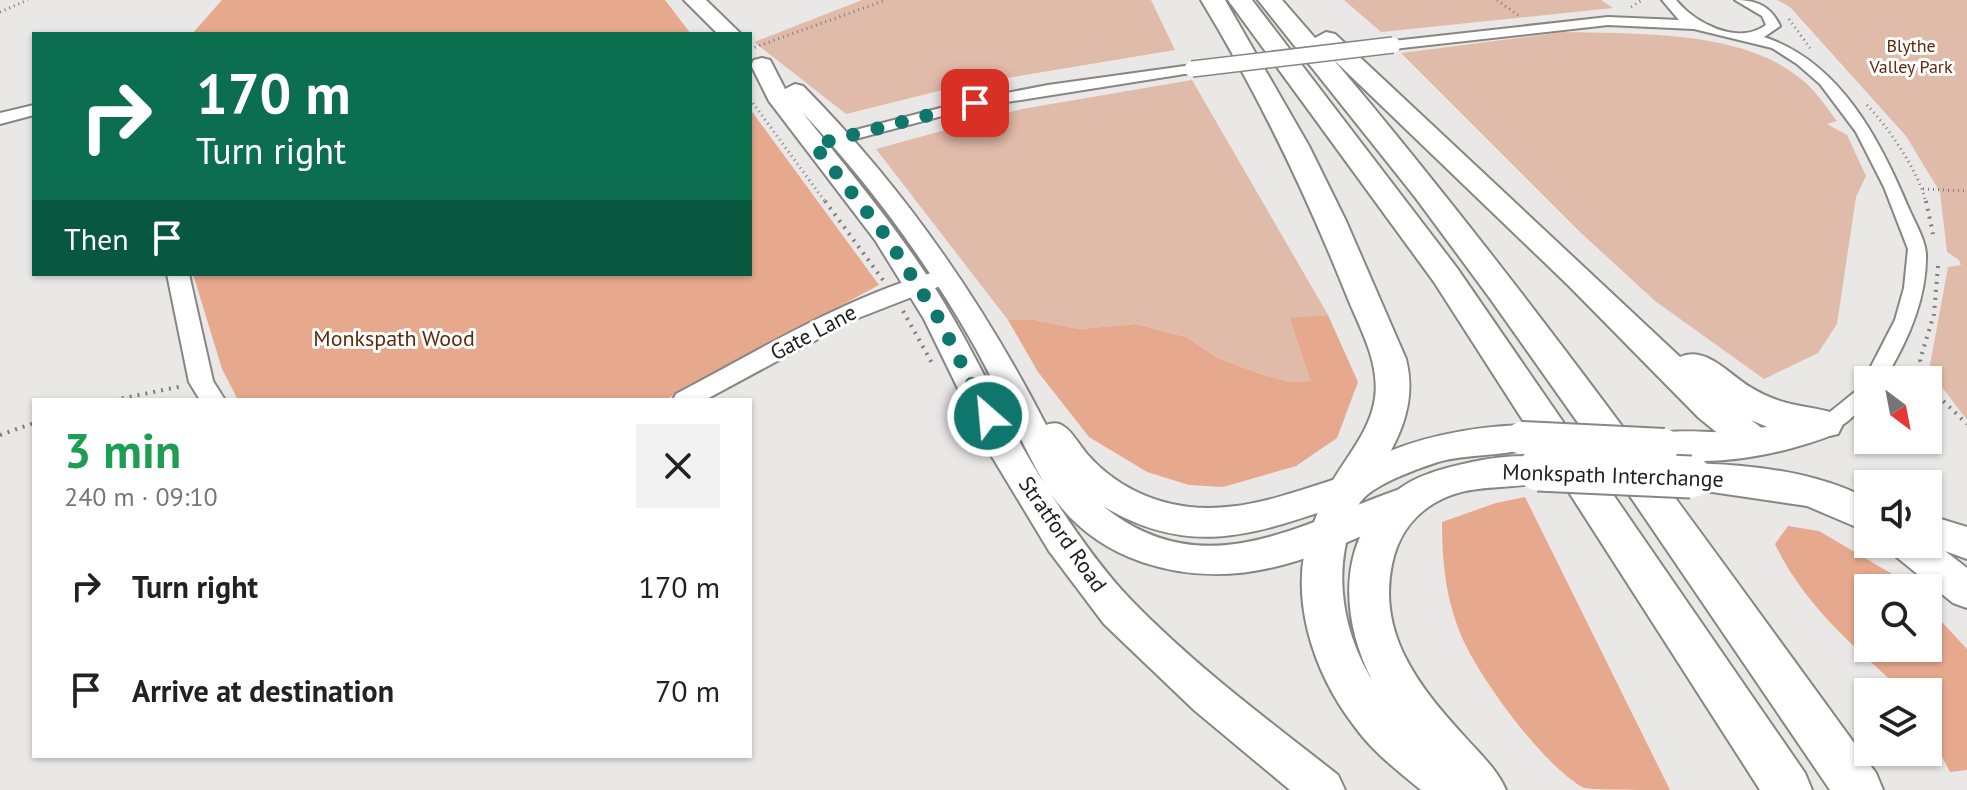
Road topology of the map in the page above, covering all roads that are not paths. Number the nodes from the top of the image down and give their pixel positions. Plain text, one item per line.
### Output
1 (694, 0) edge
2 (1213, 0) edge
3 (1240, 0) edge
4 (1270, 0) edge
5 (1279, 0) edge
6 (1741, 0) edge
7 (1674, 2) edge
8 (1695, 25) junction
9 (728, 32) edge
10 (1748, 36) junction
11 (754, 56) edge
12 (32, 111) edge
13 (0, 119) edge
14 (826, 142) junction
15 (178, 276) edge
16 (1580, 279) junction
17 (918, 284) junction
18 (993, 352) junction
19 (1883, 366) edge
20 (207, 391) edge
21 (689, 398) edge
22 (1854, 403) edge
23 (1825, 424) junction
24 (1754, 442) junction
25 (1530, 454) junction
26 (1348, 489) junction
27 (1409, 500) junction
28 (1854, 507) edge
29 (1854, 508) edge
30 (1327, 533) junction
31 (1942, 535) edge
32 (1967, 543) edge
33 (1926, 558) edge
34 (1967, 591) edge
35 (1323, 790) edge
36 (1457, 790) edge
37 (1483, 790) edge
38 (1788, 790) edge
39 (1859, 790) edge

1 - 9 main road
2 - 26 highway
3 - 38 highway
4 - 39 highway
5 - 16 highway
6 - 10 street
7 - 8 street
8 - 10 street
8 - 14 street, bridge
10 - 19 street
11 - 14 main road, Stratford Road
12 - 13 street
14 - 17 main road, Stratford Road
15 - 20 street
16 - 23 highway
16 - 24 highway
17 - 18 main road, Stratford Road
17 - 21 street, Gate Lane
17 - 35 main road, Stratford Road
18 - 26 main road
18 - 30 main road, Stratford Road
22 - 23 street
23 - 24 highway
24 - 25 highway, bridge
24 - 28 highway
25 - 26 highway
25 - 27 highway, Monkspath Interchange
25 - 29 highway, Monkspath Interchange, bridge
26 - 30 highway
27 - 30 main road, Stratford Road
27 - 37 highway, Monkspath Interchange
30 - 36 highway
31 - 32 highway
33 - 34 highway

